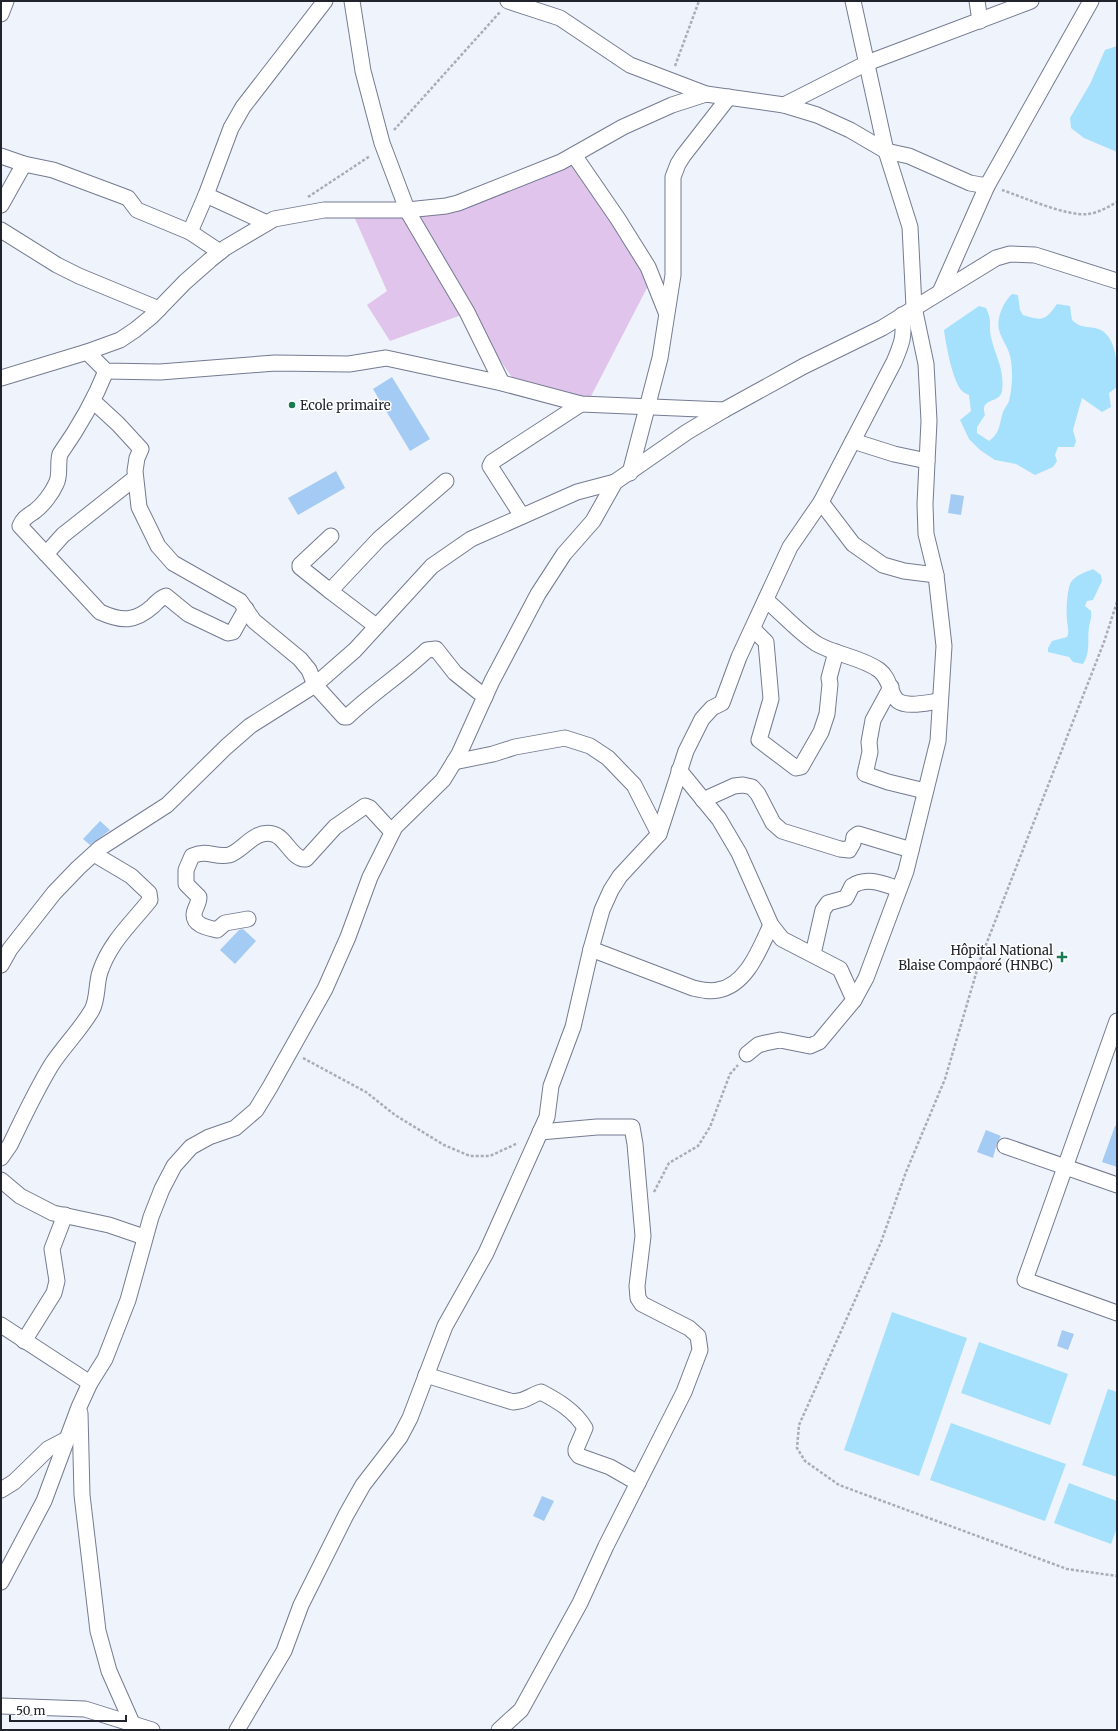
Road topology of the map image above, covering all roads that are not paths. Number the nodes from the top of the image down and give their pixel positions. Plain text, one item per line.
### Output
1 (6, 1) edge
2 (325, 1) edge
3 (352, 1) edge
4 (509, 1) edge
5 (853, 1) edge
6 (977, 1) edge
7 (1031, 1) edge
8 (1091, 1) edge
9 (1, 14) edge
10 (980, 21) junction
11 (867, 63) junction
12 (706, 94) junction
13 (729, 97) junction
14 (784, 105) junction
15 (886, 151) junction
16 (574, 155) junction
17 (1, 156) edge
18 (24, 164) junction
19 (987, 186) junction
20 (206, 195) junction
21 (1, 205) edge
22 (407, 210) junction
23 (266, 223) junction
24 (1, 230) edge
25 (190, 232) junction
26 (220, 252) junction
27 (1117, 281) edge
28 (941, 290) junction
29 (159, 309) junction
30 (908, 311) junction
31 (666, 312) junction
32 (87, 352) junction
33 (106, 371) junction
34 (1, 378) edge
35 (502, 383) junction
36 (93, 401) junction
37 (581, 404) junction
38 (648, 407) junction
39 (724, 410) junction
40 (853, 441) junction
41 (927, 460) junction
42 (630, 473) junction
43 (135, 478) junction
44 (446, 482) dead end
45 (615, 482) junction
46 (821, 502) junction
47 (522, 516) junction
48 (331, 536) dead end
49 (46, 554) junction
50 (936, 575) junction
51 (330, 591) junction
52 (766, 600) junction
53 (246, 609) junction
54 (376, 626) junction
55 (753, 629) junction
56 (836, 652) junction
57 (315, 685) junction
58 (891, 687) junction
59 (485, 697) junction
60 (940, 701) junction
61 (454, 762) junction
62 (679, 770) junction
63 (925, 791) junction
64 (703, 800) junction
65 (392, 832) junction
66 (659, 834) junction
67 (911, 850) junction
68 (94, 854) junction
69 (899, 889) junction
70 (248, 919) dead end
71 (771, 925) junction
72 (591, 949) junction
73 (813, 954) junction
74 (1, 965) edge
75 (854, 1000) junction
76 (1117, 1021) edge
77 (747, 1054) road end
78 (540, 1132) junction
79 (1005, 1146) dead end
80 (1, 1158) edge
81 (1066, 1167) junction
82 (1, 1180) edge
83 (1117, 1185) edge
84 (65, 1215) junction
85 (144, 1238) junction
86 (1117, 1313) edge
87 (1, 1325) edge
88 (24, 1341) junction
89 (426, 1375) junction
90 (90, 1383) junction
91 (80, 1407) junction
92 (67, 1439) junction
93 (638, 1483) junction
94 (1, 1490) edge
95 (1, 1582) edge
96 (1, 1706) edge
97 (520, 1710) junction
98 (132, 1723) junction
99 (152, 1730) edge
100 (236, 1730) edge
101 (499, 1730) edge
102 (512, 1730) edge

1 - 9 street
2 - 20 street
3 - 22 street
4 - 12 street
5 - 11 street
6 - 10 street
7 - 10 street
8 - 19 street
10 - 11 street
11 - 14 street
11 - 15 street
12 - 13 street
12 - 16 street
13 - 14 street
13 - 31 street
14 - 15 street
15 - 19 street
15 - 30 street
16 - 22 street
16 - 31 street
17 - 18 street
18 - 21 street
18 - 25 street
19 - 28 street
20 - 23 street
20 - 25 street
22 - 23 street
22 - 35 street
23 - 26 street
24 - 29 street
25 - 26 street
26 - 29 street
27 - 28 street
28 - 30 street
29 - 32 street
30 - 39 street
30 - 40 street
30 - 41 street
31 - 38 street
32 - 33 street
32 - 34 street
33 - 35 street
33 - 36 street
35 - 37 street
36 - 43 street
36 - 49 street
37 - 38 street
37 - 47 street
38 - 39 street
38 - 42 street
39 - 42 street
40 - 41 street
40 - 46 street
41 - 50 street
42 - 45 street
43 - 49 street
43 - 53 street
44 - 51 street
45 - 47 street
45 - 59 street
46 - 50 street
46 - 52 street
47 - 54 street
48 - 51 street
49 - 53 street
50 - 60 street
51 - 54 street
52 - 55 street
52 - 56 street
53 - 57 street
54 - 57 street
55 - 56 street
55 - 62 street
56 - 58 street
57 - 59 street
57 - 68 street
58 - 60 street
58 - 63 street
59 - 61 street
60 - 63 street
61 - 65 street
61 - 66 street
62 - 64 street
62 - 66 street
63 - 67 street
64 - 67 street
64 - 71 street
65 - 70 street
65 - 85 street
66 - 72 street
67 - 69 street
68 - 74 street
68 - 80 street
69 - 73 street
69 - 75 street
71 - 72 street
71 - 73 street
72 - 78 street
73 - 75 street
75 - 77 street
76 - 81 street
78 - 89 street
78 - 93 street
79 - 81 street
81 - 83 street
81 - 86 street
82 - 84 street
84 - 85 street
84 - 88 street
85 - 90 street
87 - 88 street
88 - 90 street
89 - 93 street
89 - 100 street
90 - 91 street
91 - 92 street
91 - 98 street
92 - 94 street
92 - 95 street
93 - 97 street
96 - 98 street
97 - 101 street
97 - 102 street
98 - 99 street

